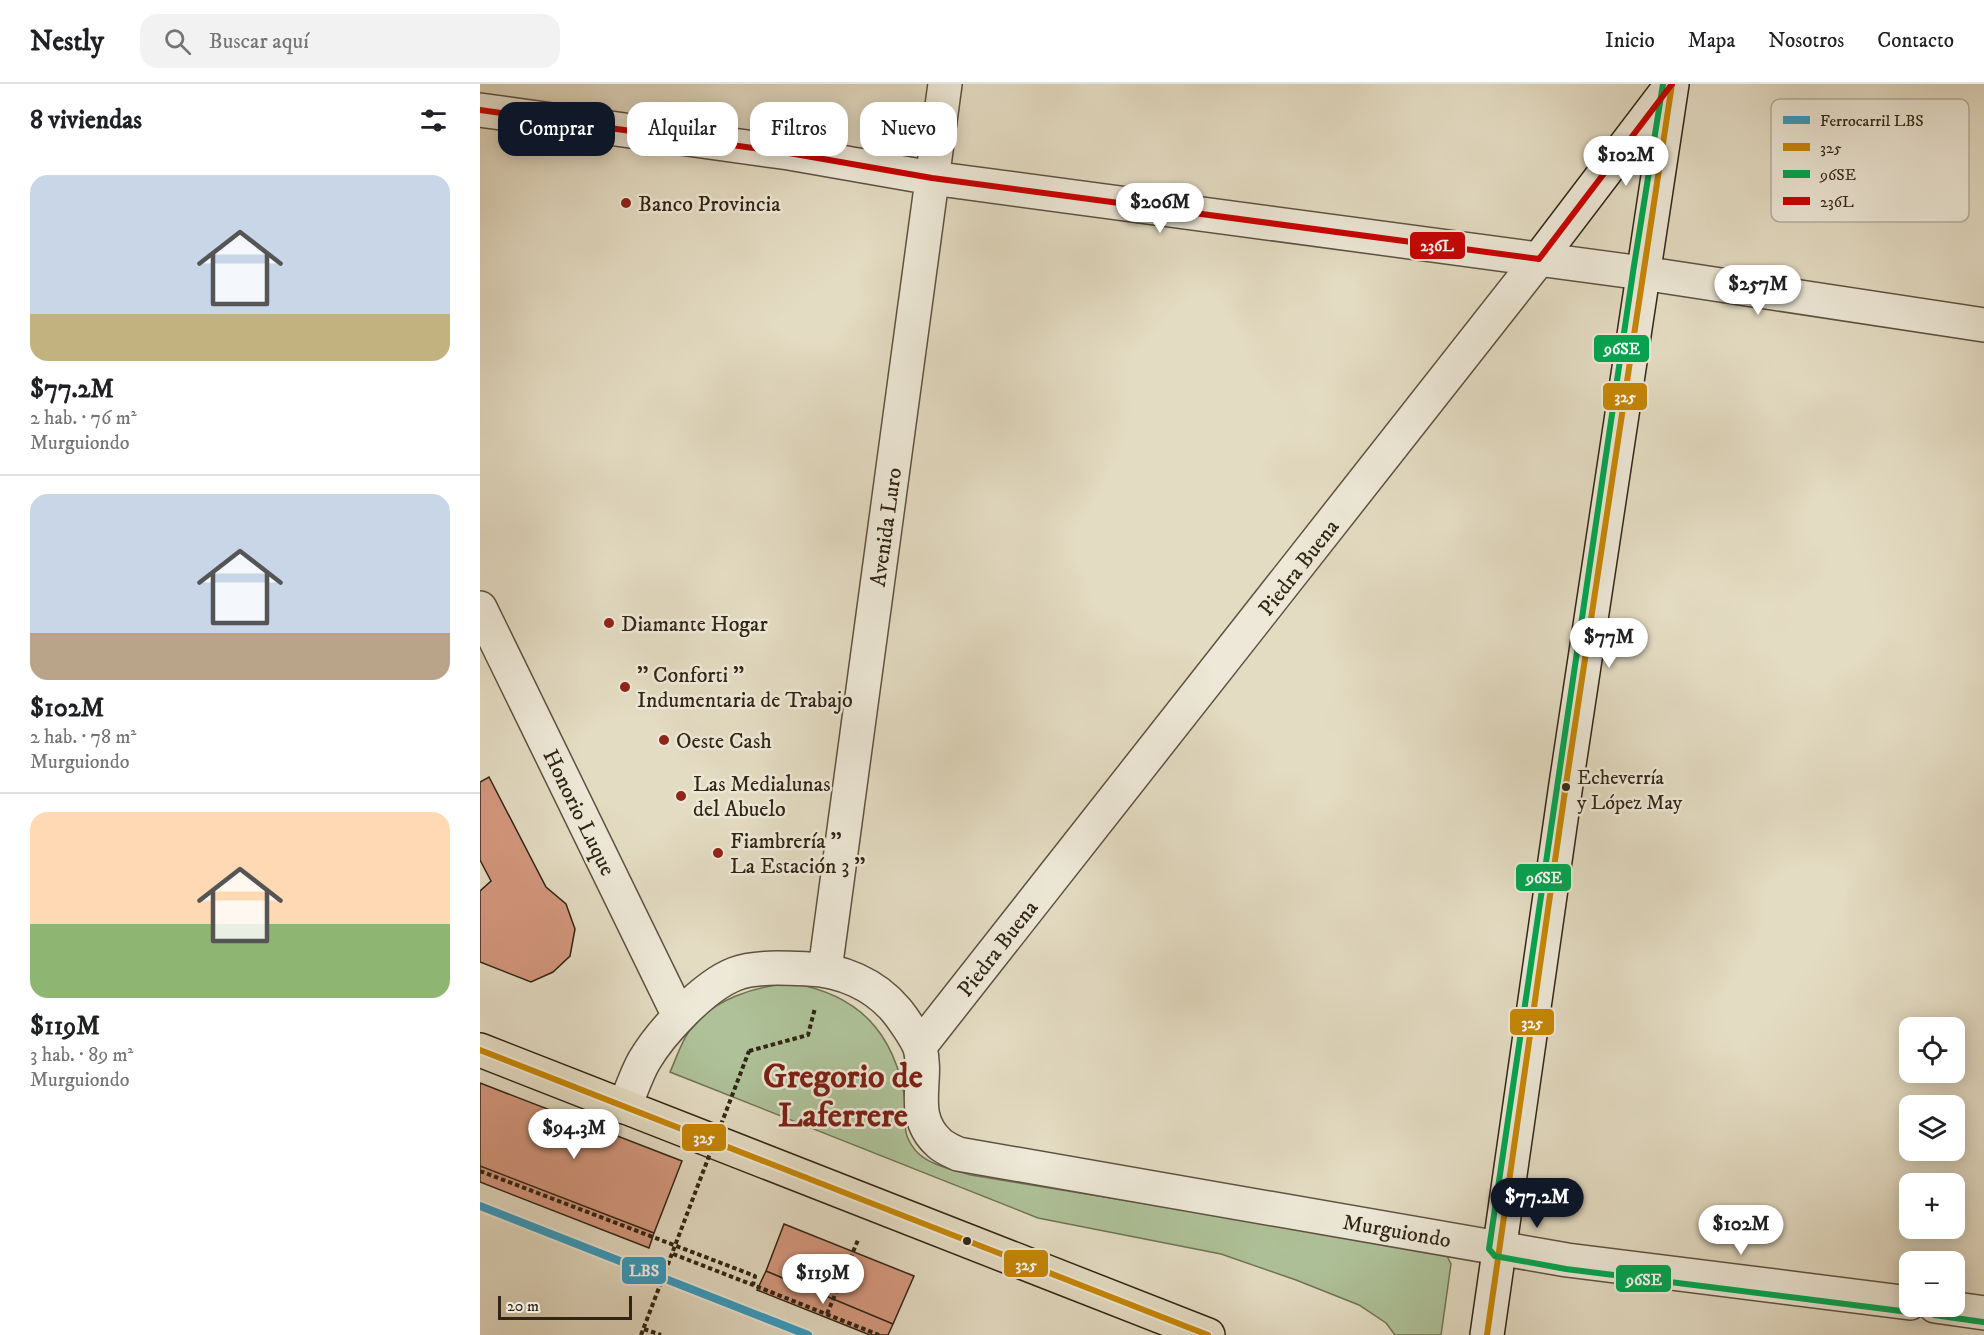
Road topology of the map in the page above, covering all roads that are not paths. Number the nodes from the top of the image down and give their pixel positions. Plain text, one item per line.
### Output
1 (945, 84) edge
2 (1672, 84) edge
3 (480, 110) edge
4 (932, 178) junction
5 (1539, 260) junction
6 (1642, 273) junction
7 (1984, 325) edge
8 (480, 608) edge
9 (825, 970) junction
10 (679, 1016) junction
11 (920, 1046) junction
12 (480, 1050) edge
13 (624, 1107) junction
14 (1498, 1247) junction
15 (1899, 1302) edge
16 (1965, 1310) edge
17 (1984, 1313) edge
18 (1208, 1335) edge
19 (1487, 1335) edge

1 - 4 street, Avenida Luro
2 - 5 street, Piedra Buena
2 - 6 street
3 - 4 street
4 - 5 street
4 - 9 street, Avenida Luro
5 - 6 street
5 - 11 street, Piedra Buena
6 - 7 street
6 - 14 street
8 - 10 street, Honorio Luque
9 - 10 street
9 - 11 street
10 - 13 street
11 - 14 street, Murguiondo
12 - 13 main road
13 - 18 main road
14 - 15 street, Murguiondo
14 - 19 street
16 - 17 street

